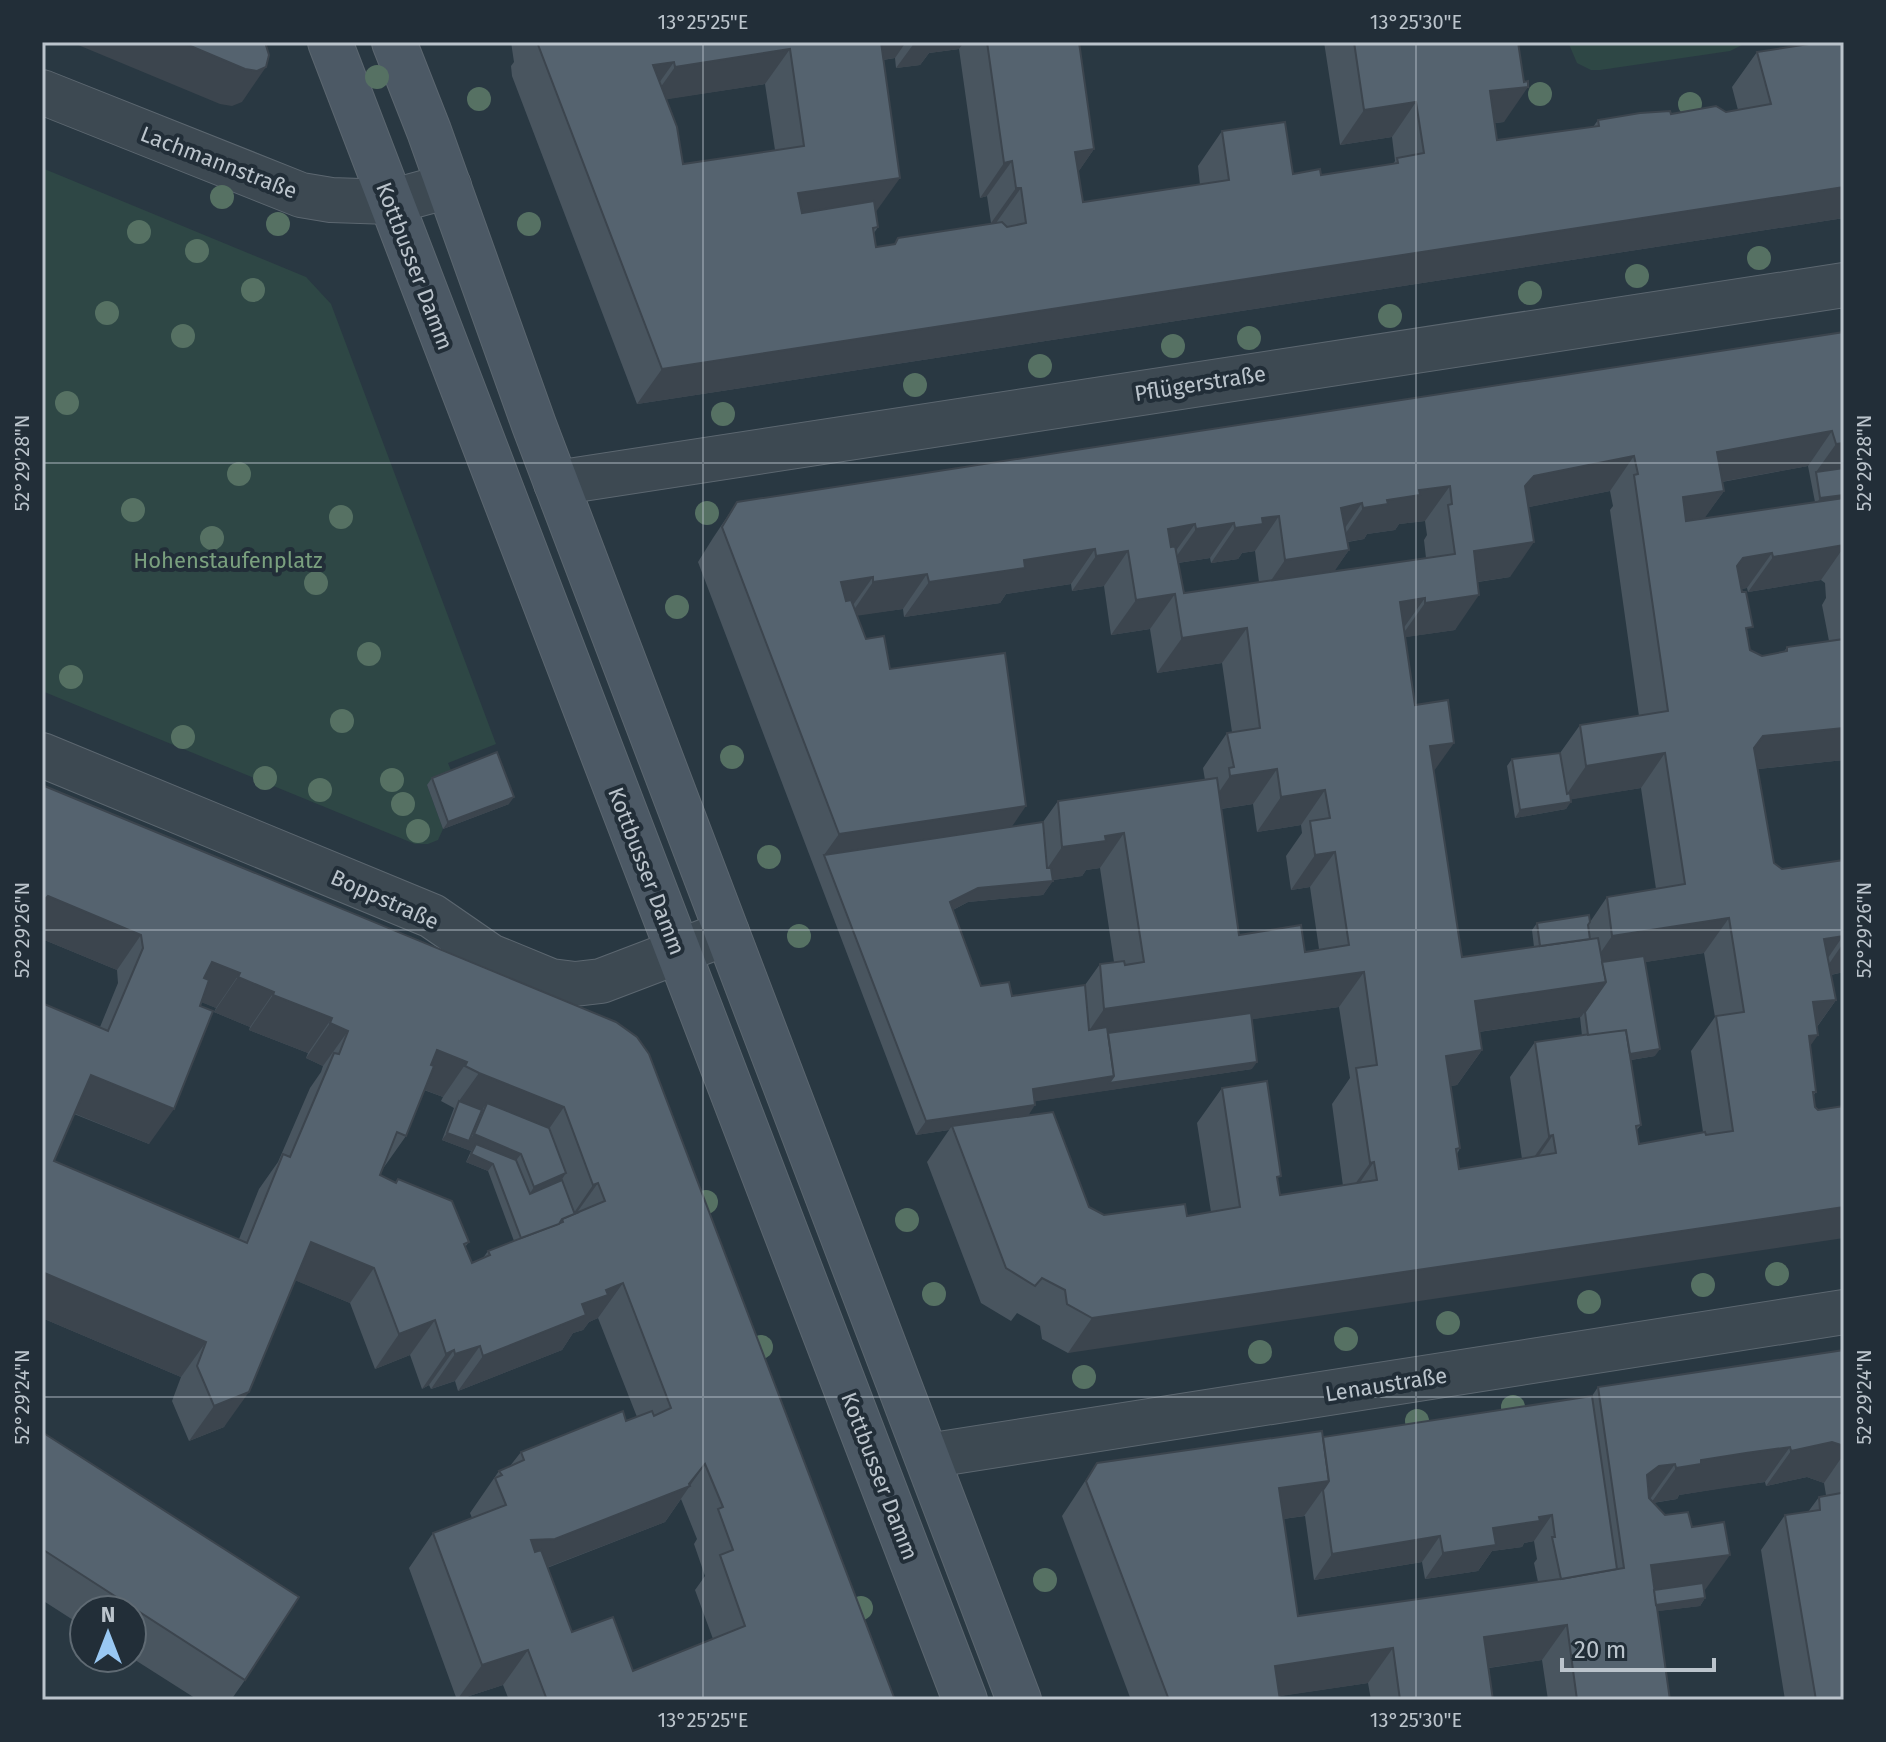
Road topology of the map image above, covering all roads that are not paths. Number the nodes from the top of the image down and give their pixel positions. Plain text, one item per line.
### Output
1 (330, 42) edge
2 (394, 42) edge
3 (42, 92) edge
4 (449, 186) junction
5 (390, 202) junction
6 (1844, 285) edge
7 (556, 483) junction
8 (42, 755) edge
9 (727, 933) junction
10 (678, 953) junction
11 (1844, 1312) edge
12 (927, 1456) junction
13 (965, 1700) edge
14 (1019, 1700) edge

1 - 5 main road, Kottbusser Damm
2 - 4 main road
3 - 5 street, Lachmannstraße
4 - 5 street, Lachmannstraße
4 - 7 main road
5 - 10 main road, Kottbusser Damm
6 - 7 street, Pflügerstraße
7 - 9 main road
8 - 10 street, Boppstraße
9 - 10 street, Boppstraße
9 - 12 main road
10 - 13 main road, Kottbusser Damm
11 - 12 street, Lenaustraße
12 - 14 main road

